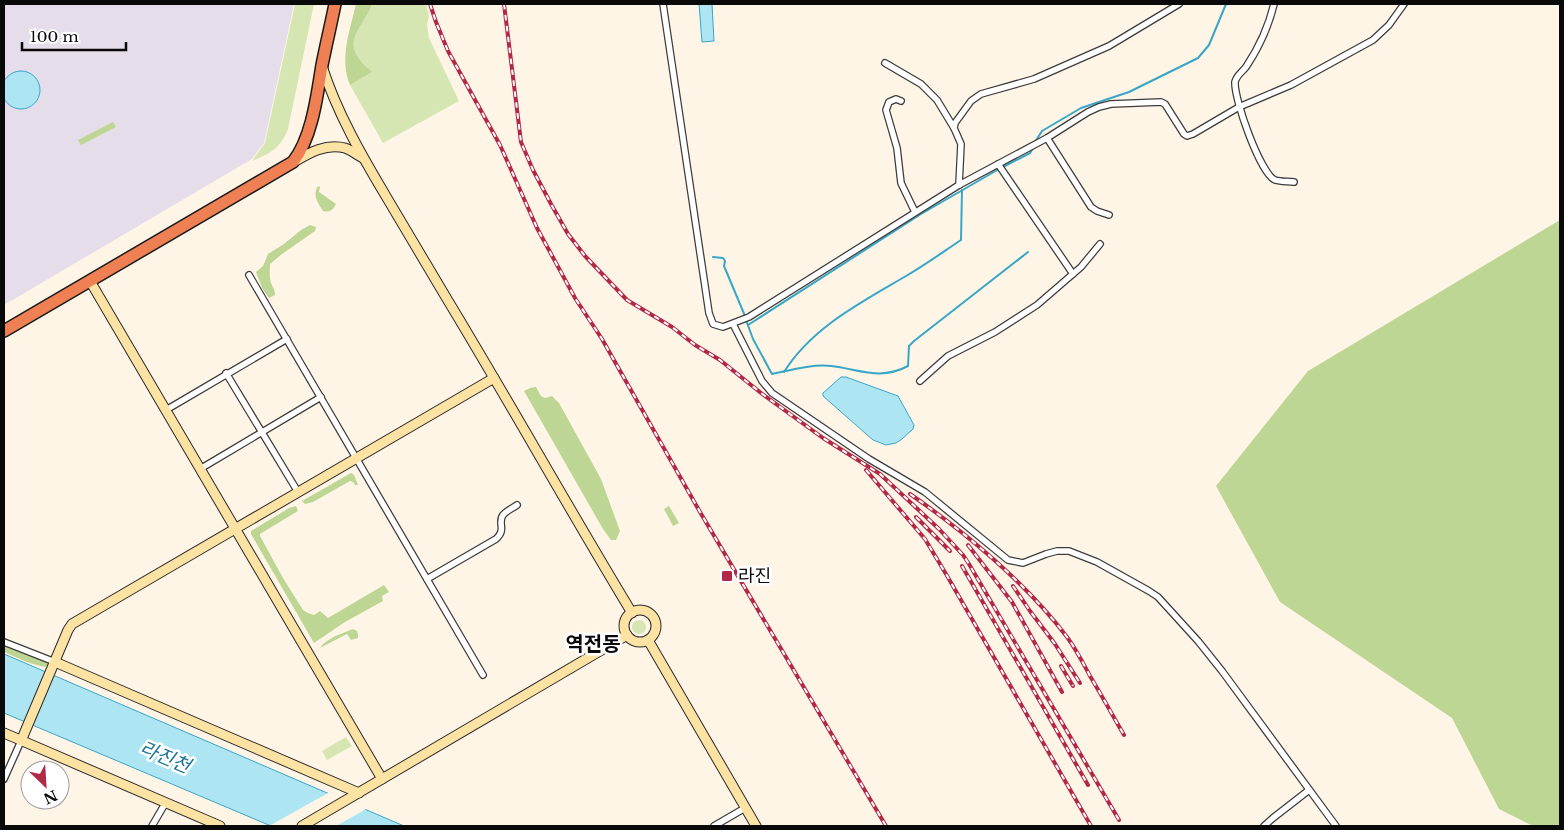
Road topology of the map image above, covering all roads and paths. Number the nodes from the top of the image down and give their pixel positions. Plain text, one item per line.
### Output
1 (335, 4) edge
2 (663, 4) edge
3 (1179, 4) edge
4 (1274, 4) edge
5 (1404, 4) edge
6 (885, 63) dead end
7 (322, 65) junction
8 (901, 101) dead end
9 (1239, 107) junction
10 (954, 128) junction
11 (1047, 138) junction
12 (363, 158) junction
13 (293, 162) junction
14 (998, 164) junction
15 (1294, 182) dead end
16 (959, 185) junction
17 (915, 212) junction
18 (1109, 215) dead end
19 (1100, 244) dead end
20 (1073, 274) junction
21 (249, 275) dead end
22 (90, 281) junction
23 (733, 324) junction
24 (4, 331) edge
25 (287, 339) junction
26 (226, 373) junction
27 (494, 378) junction
28 (920, 381) dead end
29 (321, 397) junction
30 (166, 410) junction
31 (262, 432) junction
32 (356, 459) junction
33 (200, 469) junction
34 (298, 492) junction
35 (517, 505) dead end
36 (235, 529) junction
37 (427, 579) junction
38 (632, 613) junction
39 (627, 635) junction
40 (648, 640) junction
41 (4, 642) edge
42 (55, 662) junction
43 (483, 675) dead end
44 (4, 733) edge
45 (21, 741) junction
46 (4, 778) edge
47 (382, 779) junction
48 (1309, 790) junction
49 (359, 793) junction
50 (166, 802) junction
51 (745, 808) junction
52 (152, 826) edge
53 (220, 826) edge
54 (302, 826) edge
55 (714, 826) edge
56 (756, 826) edge
57 (1264, 826) edge
58 (1336, 826) edge

1 - 7 highway
2 - 23 street
3 - 10 street
4 - 9 street
5 - 9 street
6 - 10 street
7 - 12 street
7 - 13 highway
8 - 17 street
9 - 11 street
9 - 15 street
10 - 16 street
11 - 14 street
11 - 18 street
12 - 13 street
12 - 27 street
13 - 22 highway
14 - 16 street
14 - 20 street
16 - 17 street
17 - 23 street
19 - 20 street
20 - 28 street
21 - 25 street
22 - 24 highway
22 - 30 street
23 - 48 street
25 - 26 street
25 - 29 street
26 - 30 street
26 - 31 street
27 - 32 street
27 - 38 street
29 - 31 street
29 - 32 street
30 - 33 street
31 - 33 street
31 - 34 street
32 - 34 street
32 - 37 street
33 - 36 street
34 - 36 street
35 - 37 street
36 - 42 street
36 - 47 street
37 - 43 street
38 - 39 street
38 - 40 street
39 - 40 street
39 - 47 street
40 - 51 street
41 - 42 street
42 - 45 street
42 - 49 street
44 - 45 street
45 - 46 street
45 - 50 street
47 - 49 street
48 - 57 street
48 - 58 street
49 - 54 street
50 - 52 street
50 - 53 street
51 - 55 street
51 - 56 street

